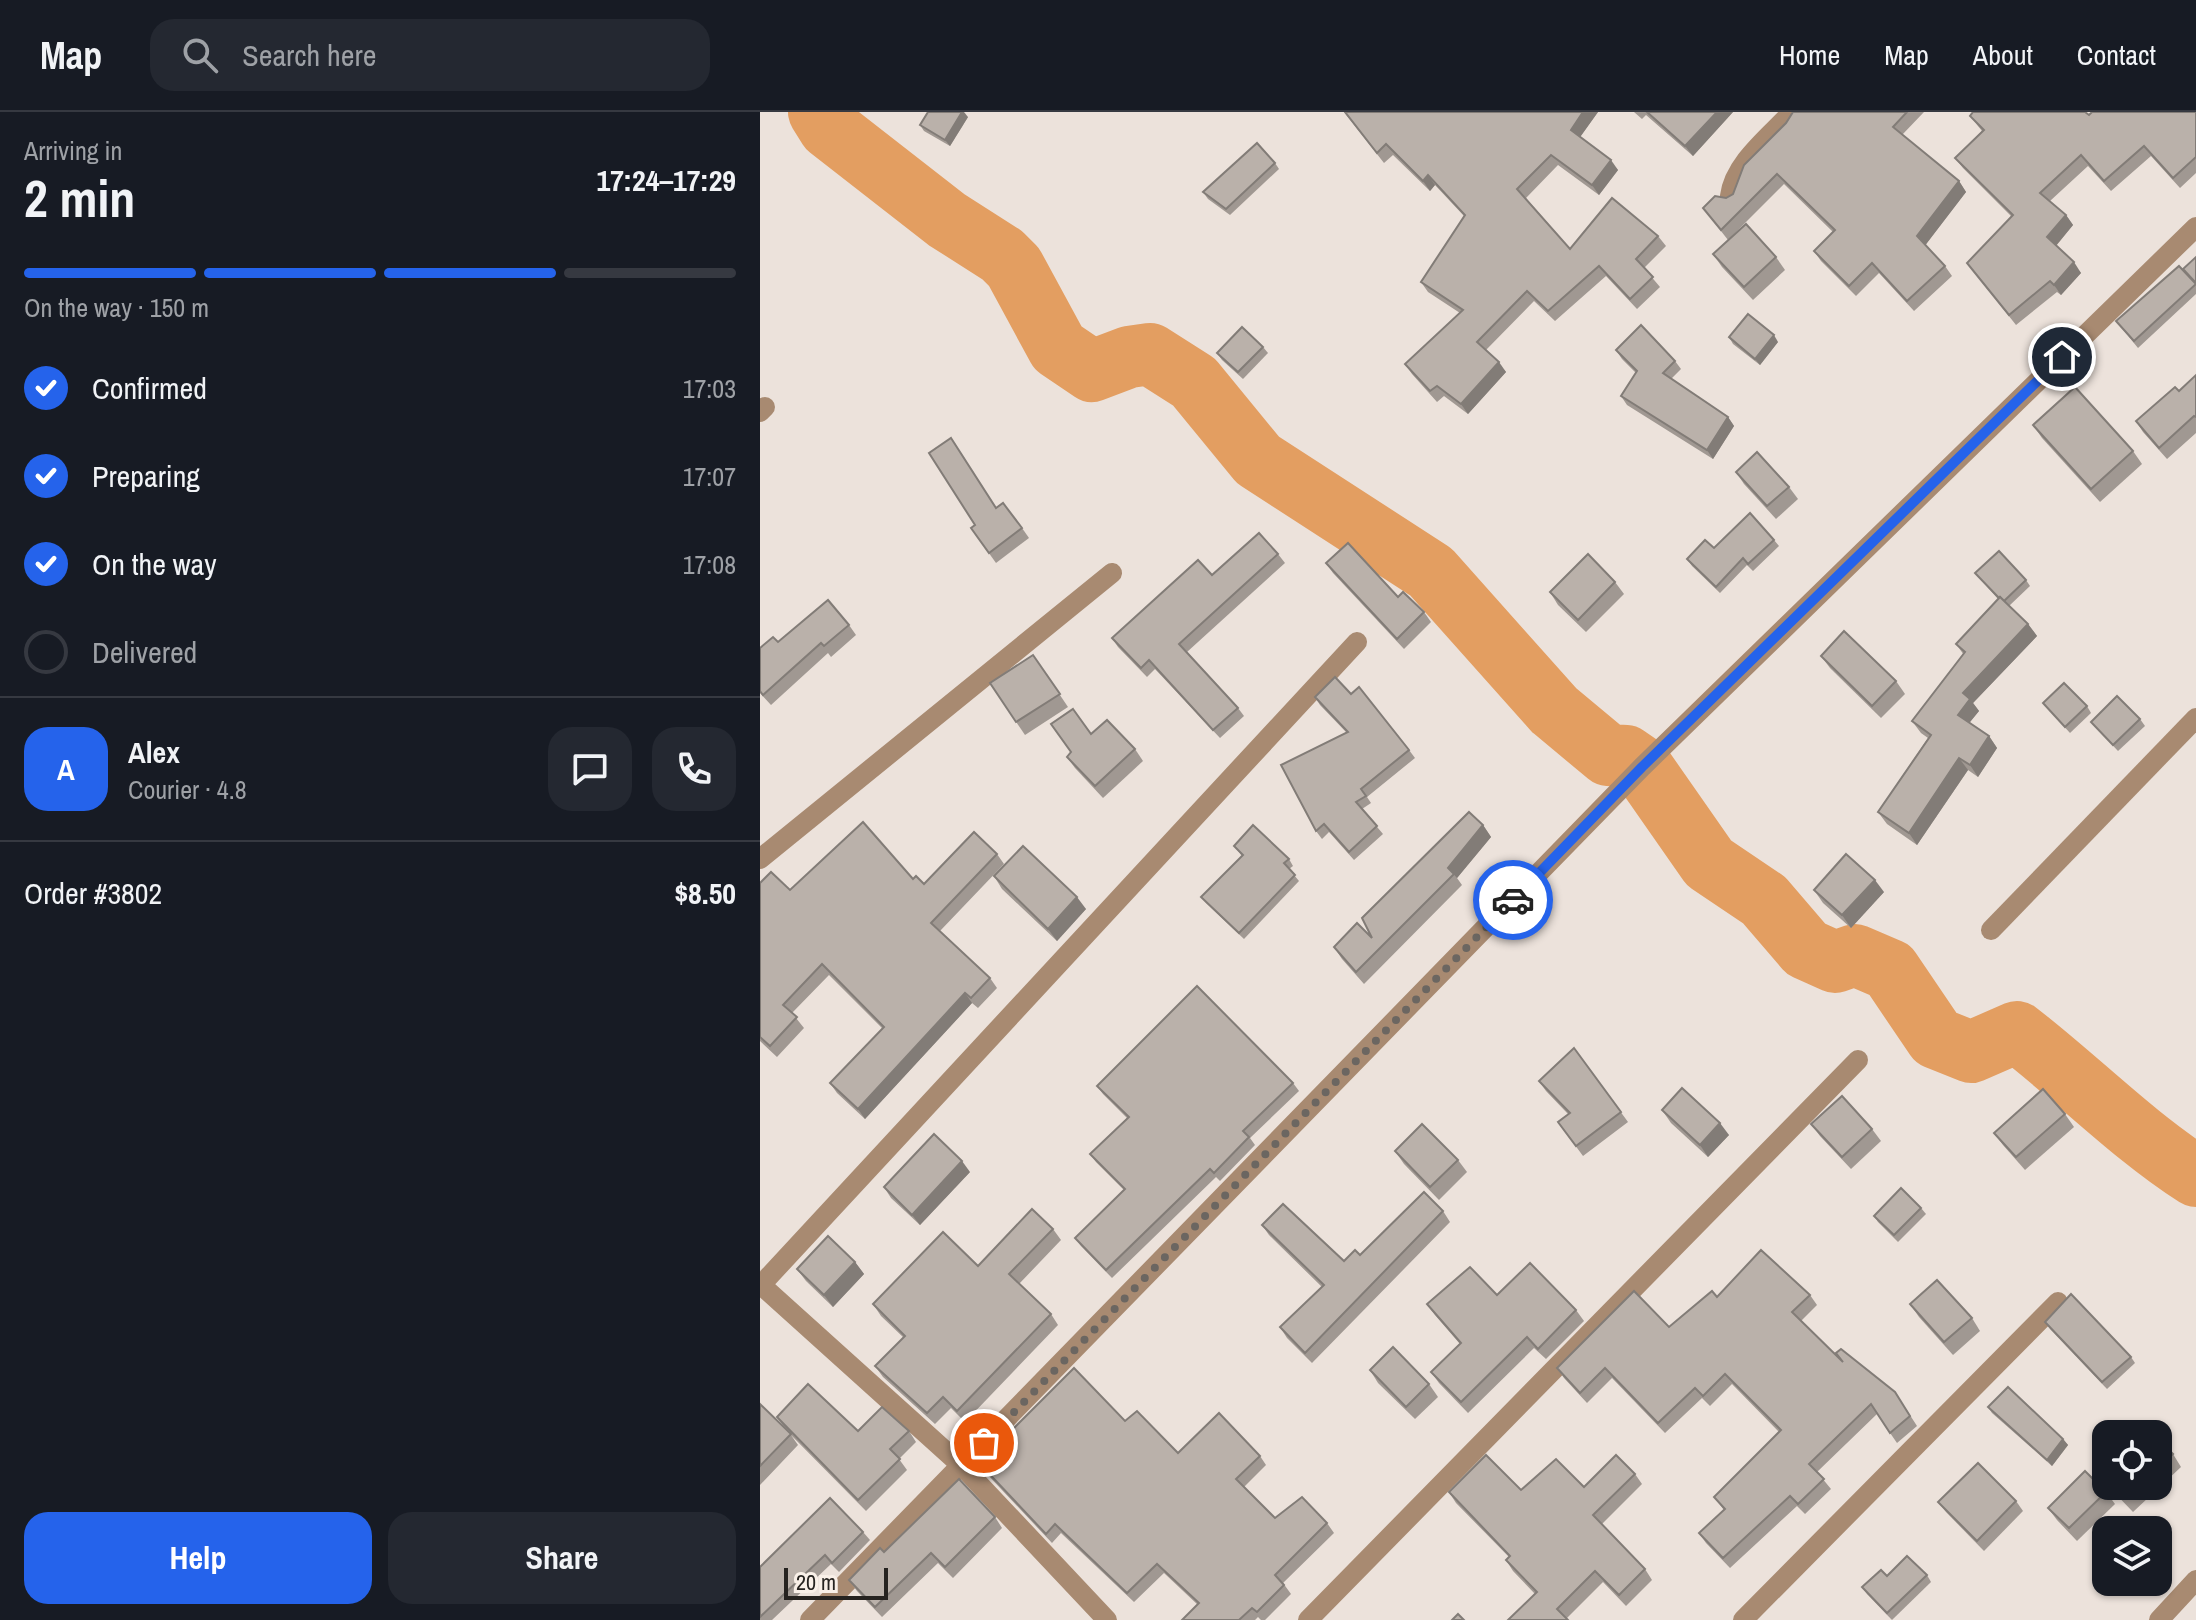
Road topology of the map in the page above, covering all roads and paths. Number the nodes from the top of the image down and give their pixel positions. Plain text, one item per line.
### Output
1 (1792, 112) edge
2 (1730, 196) edge
3 (2196, 227) edge
4 (1112, 573) dead end
5 (1357, 642) dead end
6 (2196, 718) edge
7 (760, 859) edge
8 (1991, 930) dead end
9 (1858, 1060) dead end
10 (760, 1285) edge
11 (2058, 1302) dead end
12 (962, 1466) junction
13 (2196, 1580) edge
14 (810, 1620) edge
15 (1107, 1620) edge
16 (1308, 1620) edge
17 (1743, 1620) edge
18 (2159, 1620) edge

1 - 2 street
3 - 12 street
4 - 7 street
5 - 10 street
6 - 8 street
9 - 16 street
10 - 12 street
11 - 17 street
12 - 14 street
12 - 15 street
13 - 18 street

